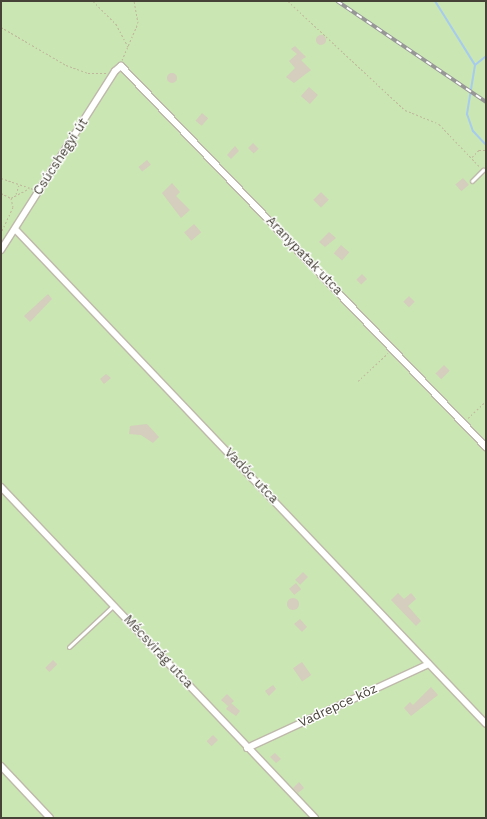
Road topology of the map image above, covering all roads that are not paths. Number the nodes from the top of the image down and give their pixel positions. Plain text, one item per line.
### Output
1 (121, 66) joint
2 (483, 170) road end
3 (472, 181) dead end
4 (15, 228) junction
5 (1, 250) edge
6 (486, 448) edge
7 (1, 487) edge
8 (114, 605) junction
9 (69, 647) dead end
10 (429, 664) junction
11 (486, 724) edge
12 (247, 748) junction
13 (1, 766) edge
14 (50, 818) edge
15 (315, 818) edge

1 - 4 street, Csúcshegyi út
1 - 6 street, Aranypatak utca
2 - 3 lane
4 - 5 street, Csúcshegyi út
4 - 10 street, Vadóc utca
7 - 8 street, Mécsvirág utca
8 - 9 lane
8 - 12 street, Mécsvirág utca
10 - 11 street, Vadóc utca
10 - 12 street, Vadrepce köz
12 - 15 street, Mécsvirág utca
13 - 14 street

